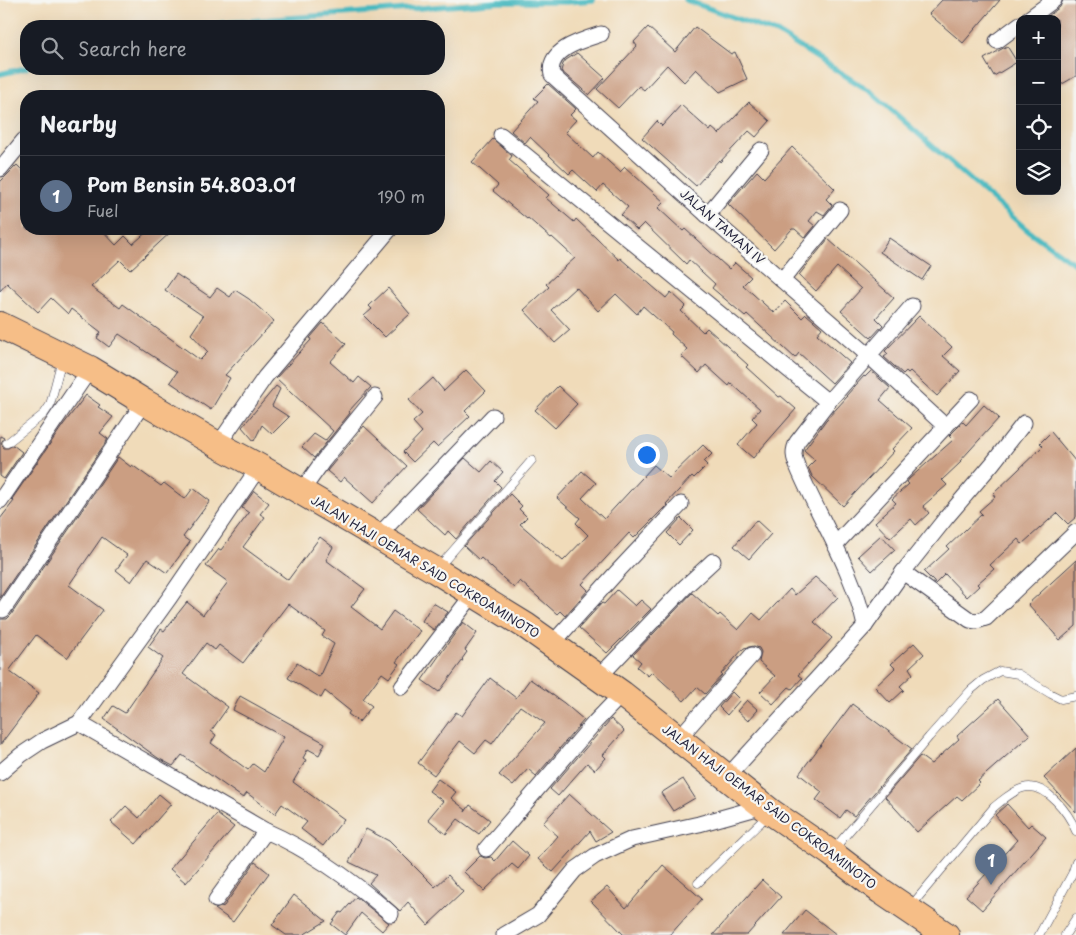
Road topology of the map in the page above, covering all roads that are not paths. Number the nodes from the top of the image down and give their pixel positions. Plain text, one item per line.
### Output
1 (1054, 0) edge
2 (1033, 15) edge
3 (1016, 27) edge
4 (601, 34) dead end
5 (997, 41) dead end
6 (501, 135) dead end
7 (20, 145) edge
8 (761, 150) dead end
9 (0, 169) edge
10 (840, 210) dead end
11 (707, 215) junction
12 (385, 235) edge
13 (782, 280) junction
14 (912, 306) dead end
15 (0, 325) edge
16 (63, 355) junction
17 (868, 356) junction
18 (90, 369) junction
19 (375, 397) dead end
20 (971, 399) dead end
21 (144, 402) junction
22 (828, 402) junction
23 (493, 416) dead end
24 (1024, 423) dead end
25 (945, 426) junction
26 (7, 443) dead end
27 (218, 445) junction
28 (532, 460) dead end
29 (259, 467) junction
30 (301, 492) junction
31 (0, 502) edge
32 (682, 504) dead end
33 (1076, 532) edge
34 (377, 537) junction
35 (835, 545) junction
36 (712, 561) dead end
37 (435, 570) junction
38 (903, 572) junction
39 (474, 593) junction
40 (3, 610) dead end
41 (865, 626) junction
42 (552, 644) junction
43 (752, 655) dead end
44 (598, 678) junction
45 (402, 687) dead end
46 (622, 694) junction
47 (1076, 696) edge
48 (79, 723) junction
49 (678, 739) junction
50 (0, 773) edge
51 (727, 777) junction
52 (768, 809) junction
53 (266, 831) junction
54 (1076, 831) edge
55 (486, 849) dead end
56 (831, 853) junction
57 (1076, 862) edge
58 (698, 883) dead end
59 (216, 900) dead end
60 (908, 910) junction
61 (390, 914) dead end
62 (1076, 918) edge
63 (504, 935) edge
64 (946, 935) edge
65 (1039, 935) edge
66 (1065, 935) edge

1 - 2 street
3 - 5 street
4 - 11 street, JALAN TAMAN IV
6 - 22 street
7 - 9 street
8 - 11 street
10 - 13 street
11 - 13 street, JALAN TAMAN IV
12 - 27 street
13 - 17 street, JALAN TAMAN IV
14 - 17 street
15 - 16 highway, JALAN HAJI OEMAR SAID COKROAMINOTO
16 - 18 highway, JALAN HAJI OEMAR SAID COKROAMINOTO
16 - 26 lane
17 - 22 street
17 - 25 street, JALAN TAMAN IV
18 - 21 highway, JALAN HAJI OEMAR SAID COKROAMINOTO
18 - 31 street
19 - 30 street
20 - 25 street
21 - 27 highway, JALAN HAJI OEMAR SAID COKROAMINOTO
21 - 40 street
22 - 35 street
23 - 34 street
24 - 38 street
25 - 35 street
27 - 29 highway, JALAN HAJI OEMAR SAID COKROAMINOTO
28 - 37 lane
29 - 30 highway, JALAN HAJI OEMAR SAID COKROAMINOTO
29 - 48 street
30 - 34 highway, JALAN HAJI OEMAR SAID COKROAMINOTO
32 - 42 street
33 - 38 street
34 - 37 highway, JALAN HAJI OEMAR SAID COKROAMINOTO
35 - 41 street
36 - 44 street
37 - 39 highway, JALAN HAJI OEMAR SAID COKROAMINOTO
38 - 41 street
39 - 42 highway, JALAN HAJI OEMAR SAID COKROAMINOTO
39 - 45 street
41 - 51 street
42 - 44 highway, JALAN HAJI OEMAR SAID COKROAMINOTO
43 - 49 street
44 - 46 highway, JALAN HAJI OEMAR SAID COKROAMINOTO
46 - 49 highway, JALAN HAJI OEMAR SAID COKROAMINOTO
46 - 55 street
47 - 56 lane
48 - 50 street
48 - 53 street
49 - 51 highway, JALAN HAJI OEMAR SAID COKROAMINOTO
51 - 52 highway, JALAN HAJI OEMAR SAID COKROAMINOTO
52 - 56 highway, JALAN HAJI OEMAR SAID COKROAMINOTO
52 - 58 lane
52 - 63 street
53 - 59 street
53 - 61 street
54 - 60 lane
56 - 60 highway, JALAN HAJI OEMAR SAID COKROAMINOTO
57 - 65 lane
60 - 64 highway, JALAN HAJI OEMAR SAID COKROAMINOTO
62 - 66 lane

